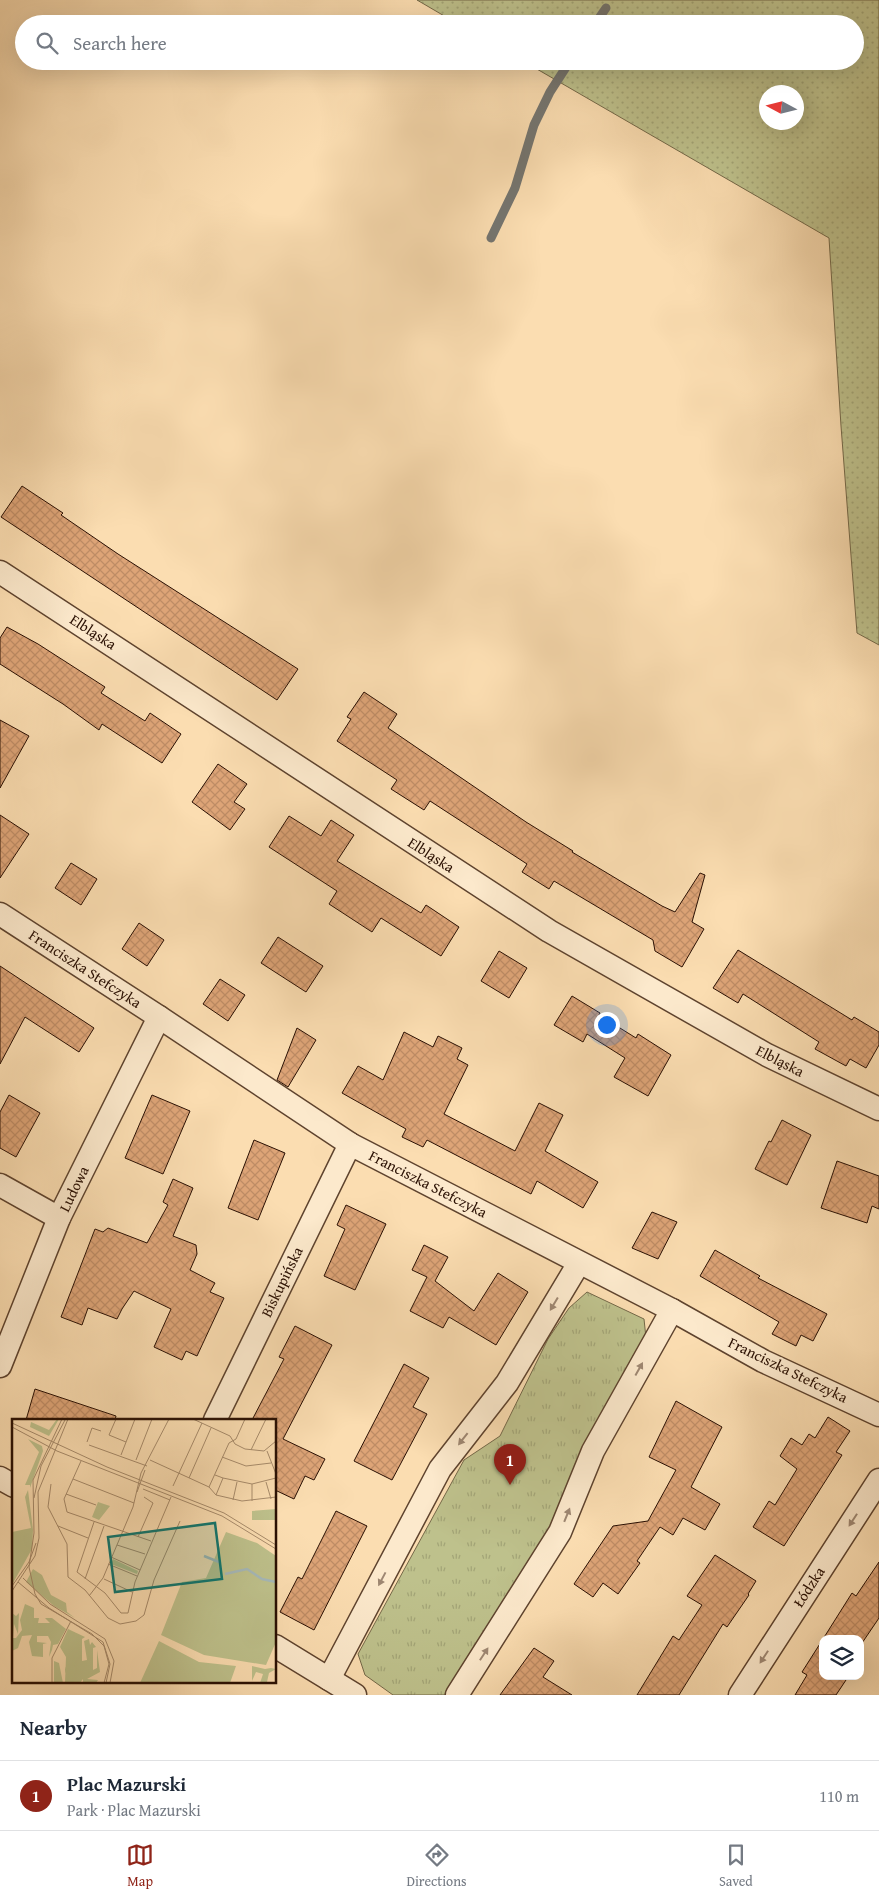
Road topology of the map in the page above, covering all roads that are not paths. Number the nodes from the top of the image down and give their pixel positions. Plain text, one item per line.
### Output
1 (0, 572) edge
2 (0, 914) edge
3 (159, 1017) junction
4 (879, 1109) edge
5 (350, 1144) junction
6 (0, 1185) edge
7 (59, 1218) junction
8 (579, 1263) junction
9 (672, 1310) junction
10 (0, 1366) edge
11 (879, 1414) edge
12 (214, 1419) edge
13 (0, 1478) edge
14 (879, 1480) edge
15 (12, 1485) edge
16 (276, 1647) edge
17 (328, 1679) junction
18 (355, 1695) edge
19 (457, 1695) edge
20 (740, 1695) edge

1 - 4 street, Elbląska
2 - 3 street, Franciszka Stefczyka
3 - 5 street, Franciszka Stefczyka
3 - 7 street, Ludowa
5 - 8 street, Franciszka Stefczyka
5 - 12 street, Biskupińska
6 - 7 street
7 - 10 street, Ludowa
8 - 9 street, Franciszka Stefczyka
8 -> 17 street
9 - 11 street, Franciszka Stefczyka
19 -> 9 street
13 - 15 street
14 -> 20 street, Łódzka
16 - 17 street
17 - 18 street

